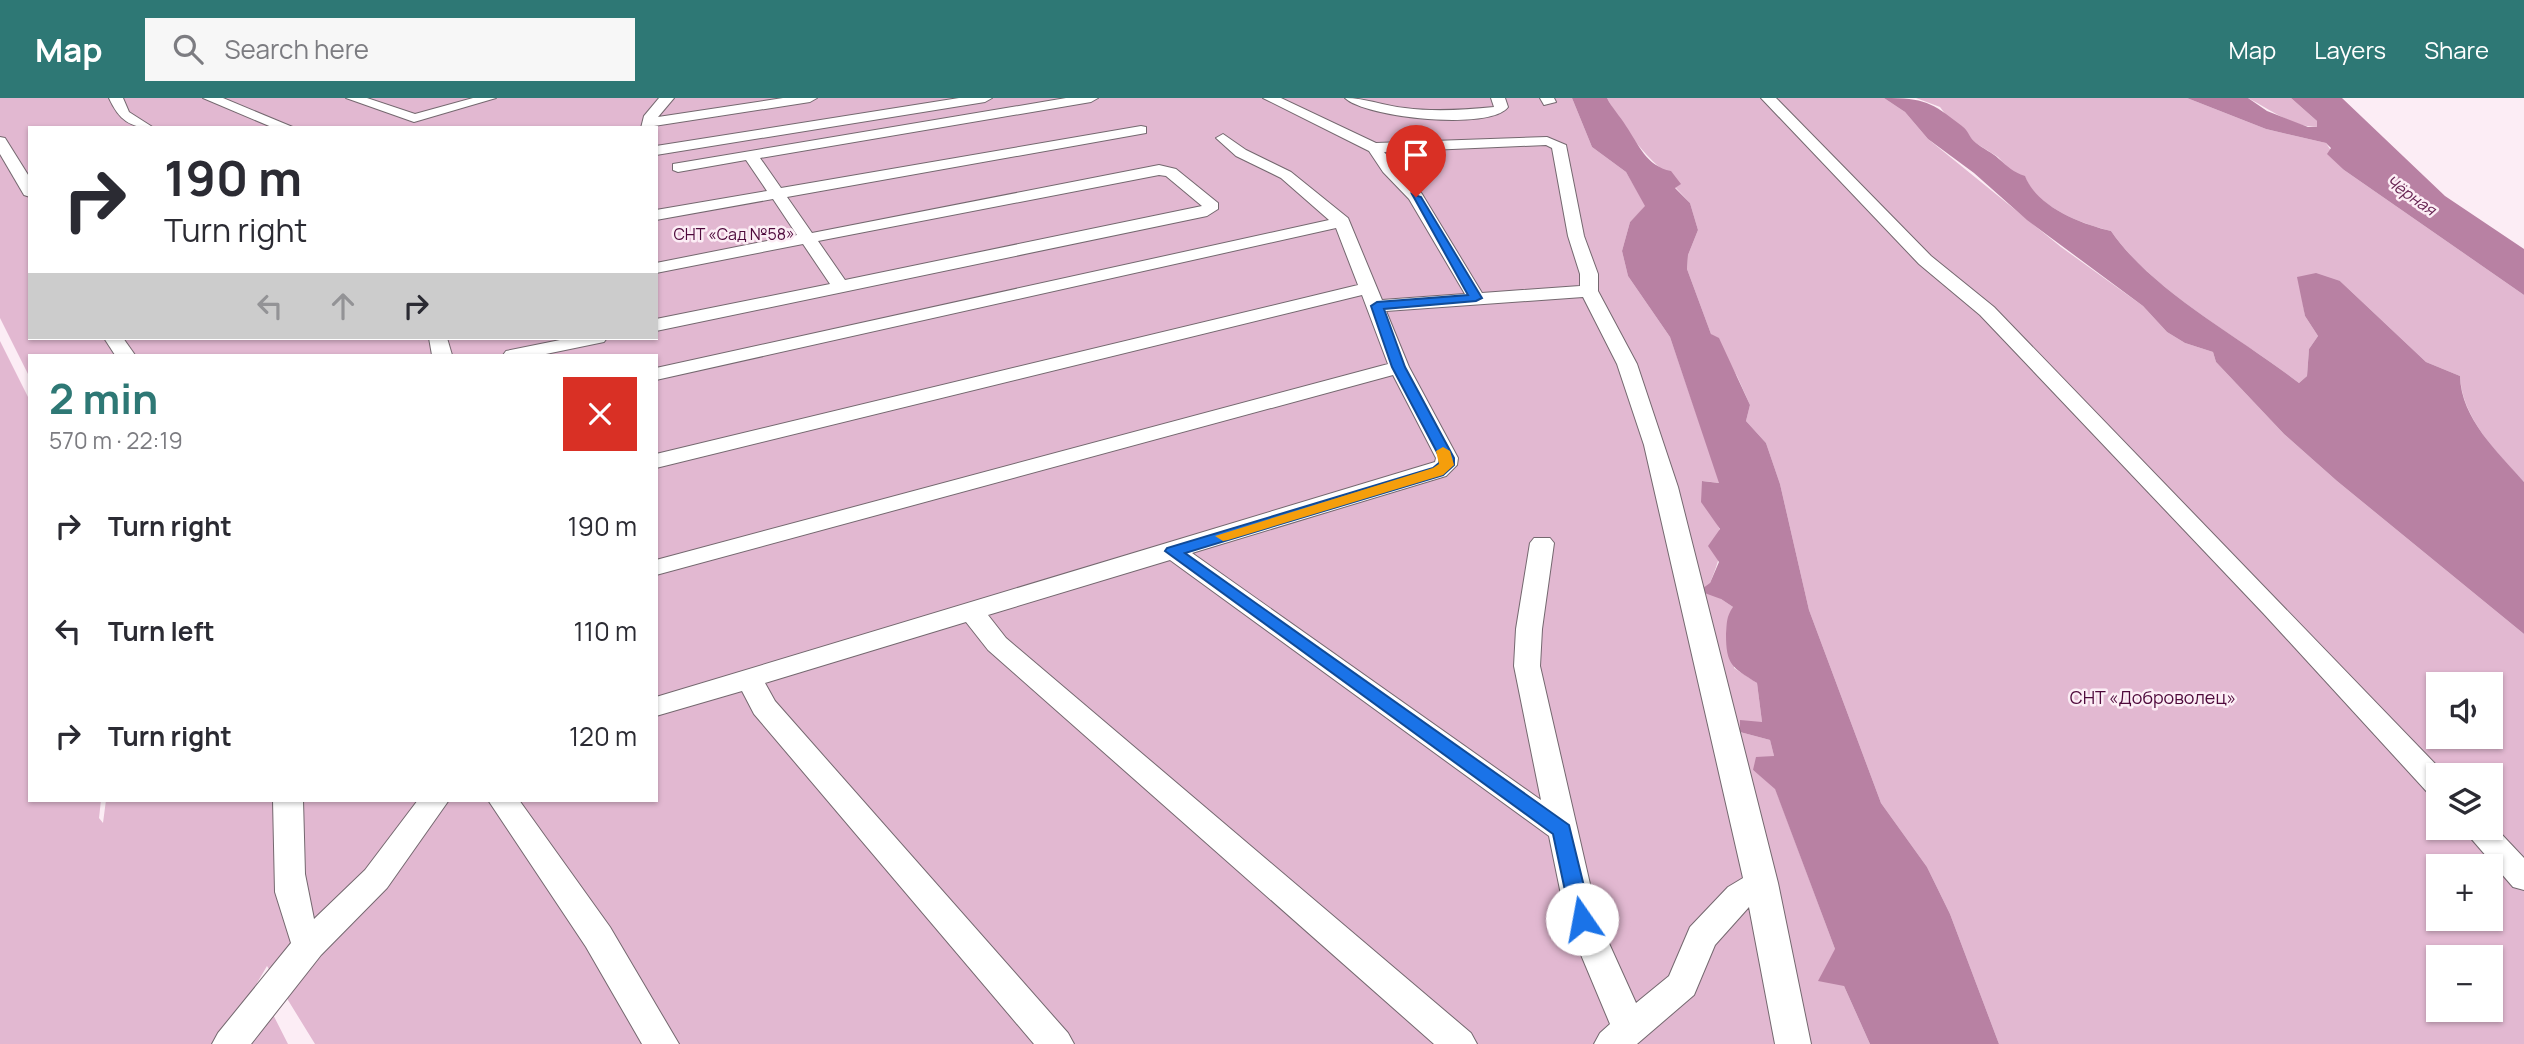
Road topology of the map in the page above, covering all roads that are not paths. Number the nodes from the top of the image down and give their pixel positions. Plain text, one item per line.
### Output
1 (116, 98) edge
2 (210, 98) edge
3 (353, 98) edge
4 (489, 98) edge
5 (667, 98) edge
6 (810, 98) edge
7 (985, 98) edge
8 (1091, 98) edge
9 (1270, 98) edge
10 (1352, 98) edge
11 (1498, 98) edge
12 (1768, 98) edge
13 (1480, 113) junction
14 (414, 117) junction
15 (648, 125) edge
16 (144, 126) edge
17 (283, 126) edge
18 (403, 126) edge
19 (1471, 128) dead end
20 (1141, 130) dead end
21 (1223, 138) dead end
22 (0, 141) edge
23 (1374, 148) junction
24 (658, 150) edge
25 (750, 155) junction
26 (678, 167) dead end
27 (28, 189) edge
28 (777, 194) junction
29 (658, 215) edge
30 (1342, 222) junction
31 (808, 239) junction
32 (658, 268) edge
33 (841, 287) junction
34 (1589, 290) junction
35 (1372, 297) junction
36 (1476, 298) junction
37 (658, 325) edge
38 (587, 340) edge
39 (518, 354) edge
40 (1399, 367) junction
41 (658, 374) edge
42 (658, 461) edge
43 (1542, 543) dead end
44 (1173, 551) junction
45 (658, 567) edge
46 (972, 612) junction
47 (749, 679) junction
48 (658, 706) edge
49 (2426, 772) edge
50 (288, 802) edge
51 (433, 802) edge
52 (504, 802) edge
53 (1562, 830) junction
54 (2488, 840) edge
55 (2524, 878) edge
56 (1762, 883) junction
57 (309, 945) junction
58 (1621, 1037) edge
59 (230, 1044) edge
60 (661, 1044) edge
61 (1056, 1044) edge
62 (1459, 1044) edge
63 (1793, 1044) edge

1 - 16 street
2 - 17 street
3 - 14 street
4 - 14 street
5 - 15 street
6 - 15 street
7 - 24 street
8 - 25 street
9 - 23 street
10 - 13 street
11 - 13 street
12 - 49 street
13 - 19 street
14 - 18 street
20 - 28 street
21 - 30 street
22 - 27 street
23 - 34 street
23 - 36 street
25 - 26 street
25 - 28 street
28 - 29 street
28 - 31 street
30 - 35 street
30 - 41 street
31 - 32 street
31 - 33 street
31 - 33 street
33 - 37 street
34 - 36 street
34 - 56 street
35 - 36 street
35 - 40 street
35 - 42 street
38 - 39 street
40 - 44 street
40 - 45 street
43 - 53 street
44 - 46 street
44 - 53 street
46 - 47 street
46 - 62 street
47 - 48 street
47 - 61 street
50 - 57 street
51 - 57 street
52 - 60 street
53 - 58 street
54 - 55 street
56 - 58 street
56 - 63 street
57 - 59 street

